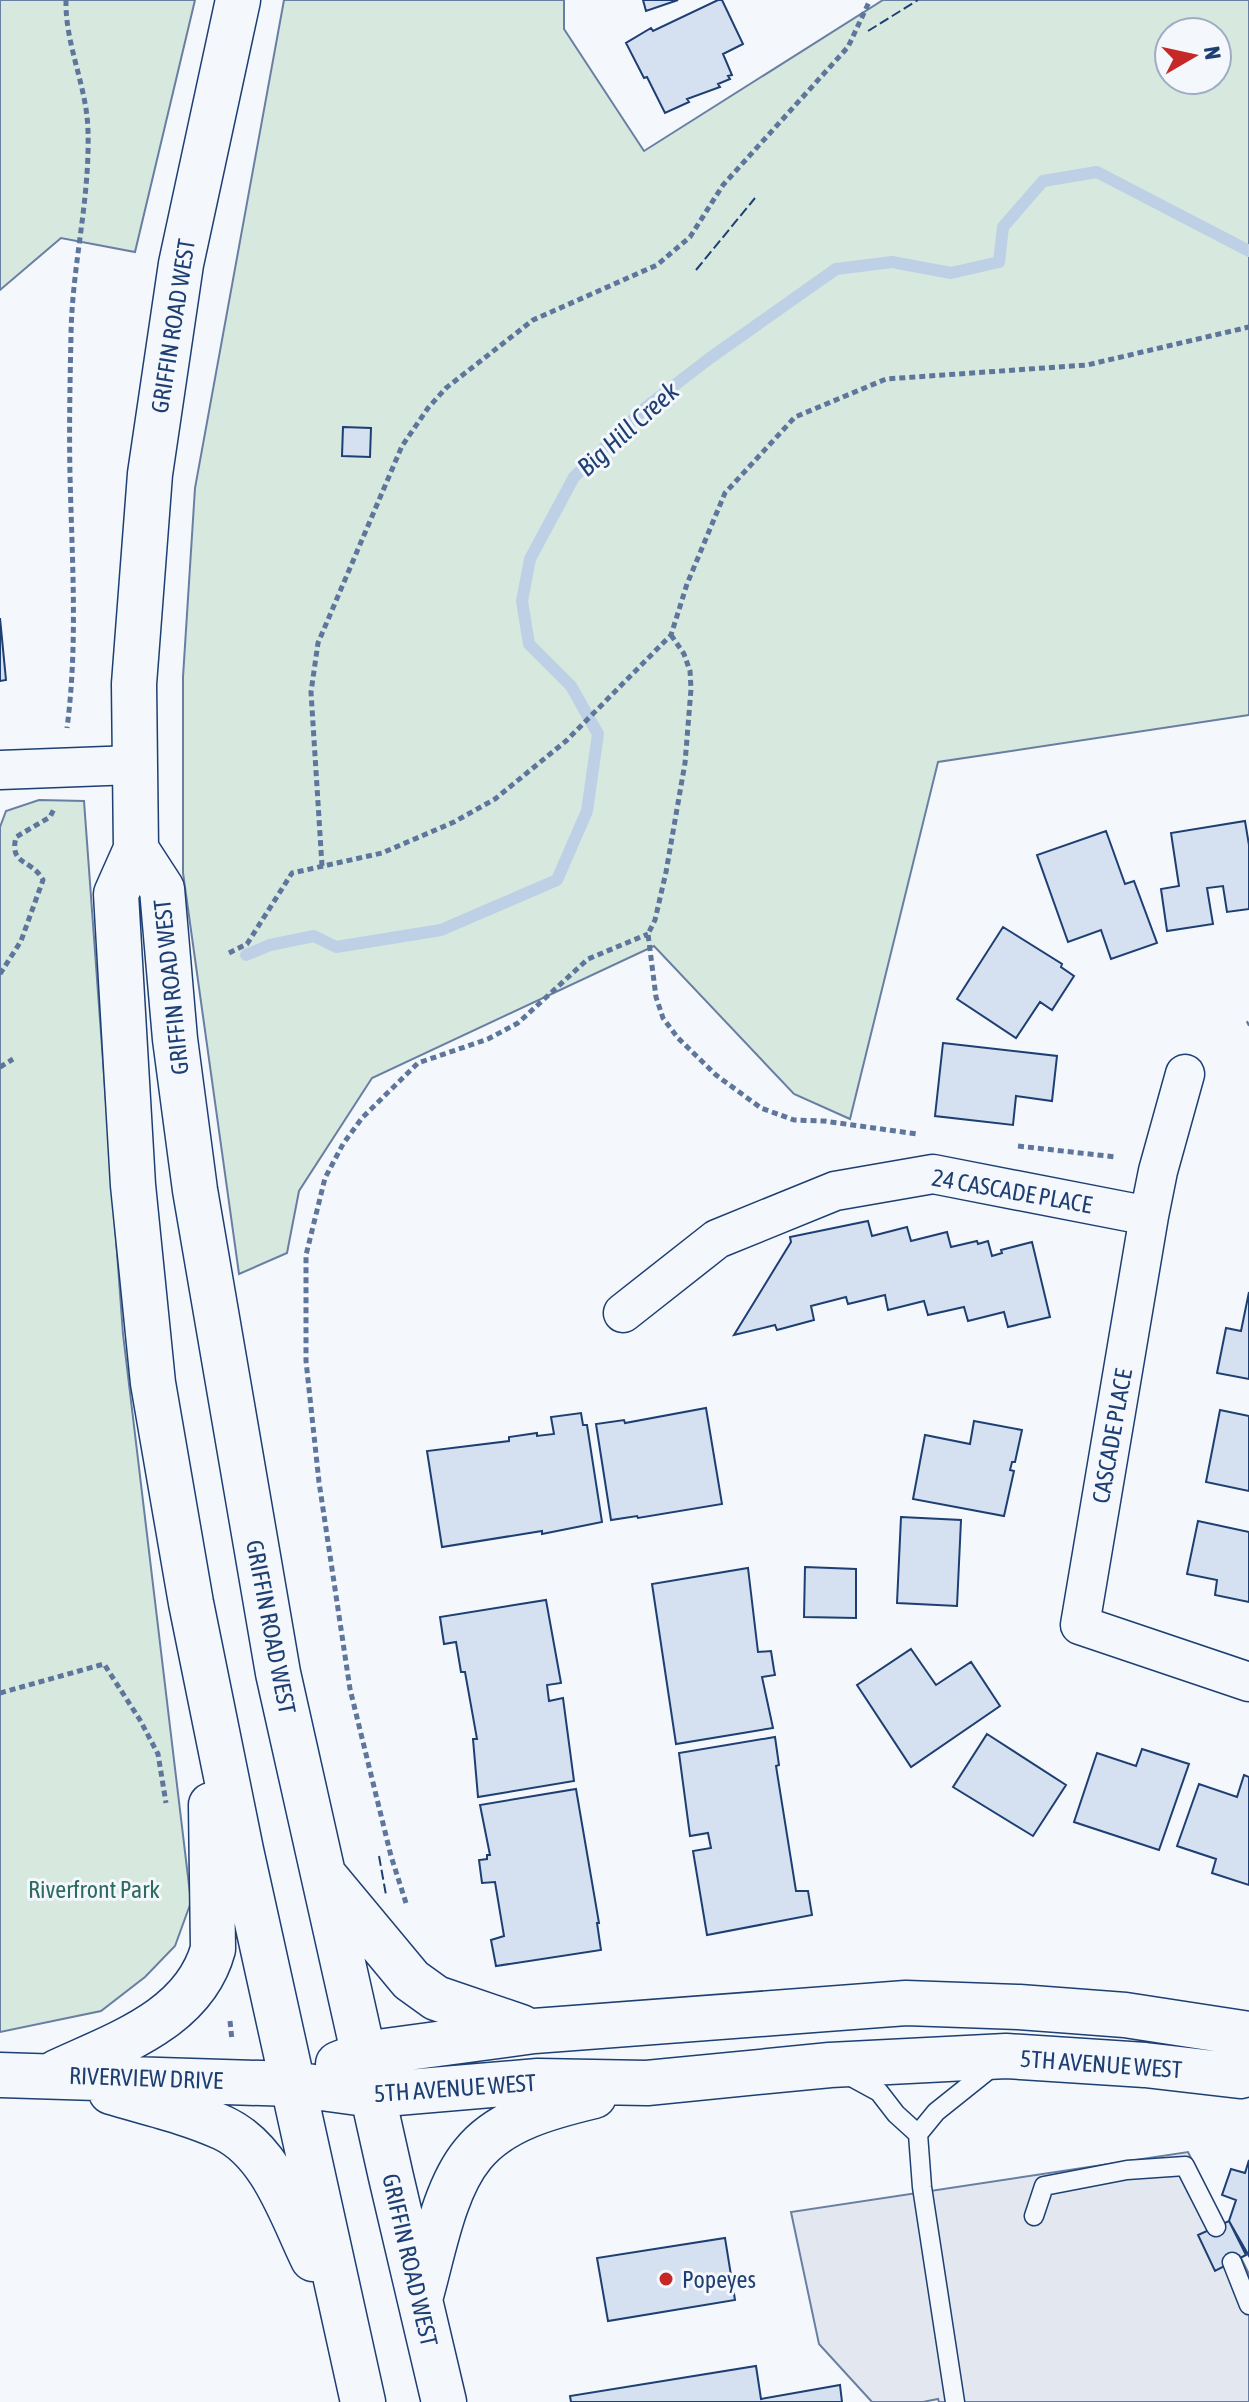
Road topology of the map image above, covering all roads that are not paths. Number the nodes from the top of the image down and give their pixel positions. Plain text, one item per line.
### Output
1 (238, 0) edge
2 (133, 765) junction
3 (0, 770) edge
4 (136, 849) junction
5 (1185, 1074) dead end
6 (1149, 1216) junction
7 (623, 1313) dead end
8 (1249, 1682) edge
9 (212, 1710) junction
10 (322, 1873) junction
11 (534, 2031) junction
12 (1249, 2034) edge
13 (363, 2054) junction
14 (1006, 2056) junction
15 (830, 2065) junction
16 (1249, 2074) edge
17 (0, 2075) edge
18 (51, 2075) junction
19 (647, 2083) junction
20 (292, 2084) junction
21 (373, 2095) junction
22 (918, 2134) junction
23 (1034, 2216) dead end
24 (1216, 2227) dead end
25 (1232, 2262) dead end
26 (420, 2299) junction
27 (1249, 2305) edge
28 (344, 2323) junction
29 (363, 2402) edge
30 (444, 2402) edge
31 (955, 2402) edge

1 - 2 main road, GRIFFIN ROAD WEST
2 - 3 street
2 - 4 main road, GRIFFIN ROAD WEST
4 - 9 main road, GRIFFIN ROAD WEST
4 - 10 main road, GRIFFIN ROAD WEST
5 - 6 street, CASCADE PLACE
6 - 7 street, 24 CASCADE PLACE
6 - 8 street, CASCADE PLACE
9 - 18 main road
9 - 20 main road, GRIFFIN ROAD WEST
10 - 11 main road
10 - 13 main road, GRIFFIN ROAD WEST
11 - 12 main road, 5TH AVENUE WEST
11 - 13 main road, 5TH AVENUE WEST
13 - 20 main road, 5TH AVENUE WEST
13 - 21 main road, GRIFFIN ROAD WEST
14 - 15 main road, 5TH AVENUE WEST
14 - 16 main road, 5TH AVENUE WEST
14 - 22 lane
15 - 19 main road, 5TH AVENUE WEST
15 - 22 lane
17 - 18 main road, RIVERVIEW DRIVE
18 - 20 main road, RIVERVIEW DRIVE
18 - 28 main road
19 - 21 main road, 5TH AVENUE WEST
19 - 26 main road
20 - 21 main road, 5TH AVENUE WEST
20 - 28 main road, GRIFFIN ROAD WEST
21 - 26 main road, GRIFFIN ROAD WEST
22 - 31 lane
23 - 24 lane
25 - 27 lane
26 - 30 main road, GRIFFIN ROAD WEST
28 - 29 main road, GRIFFIN ROAD WEST

